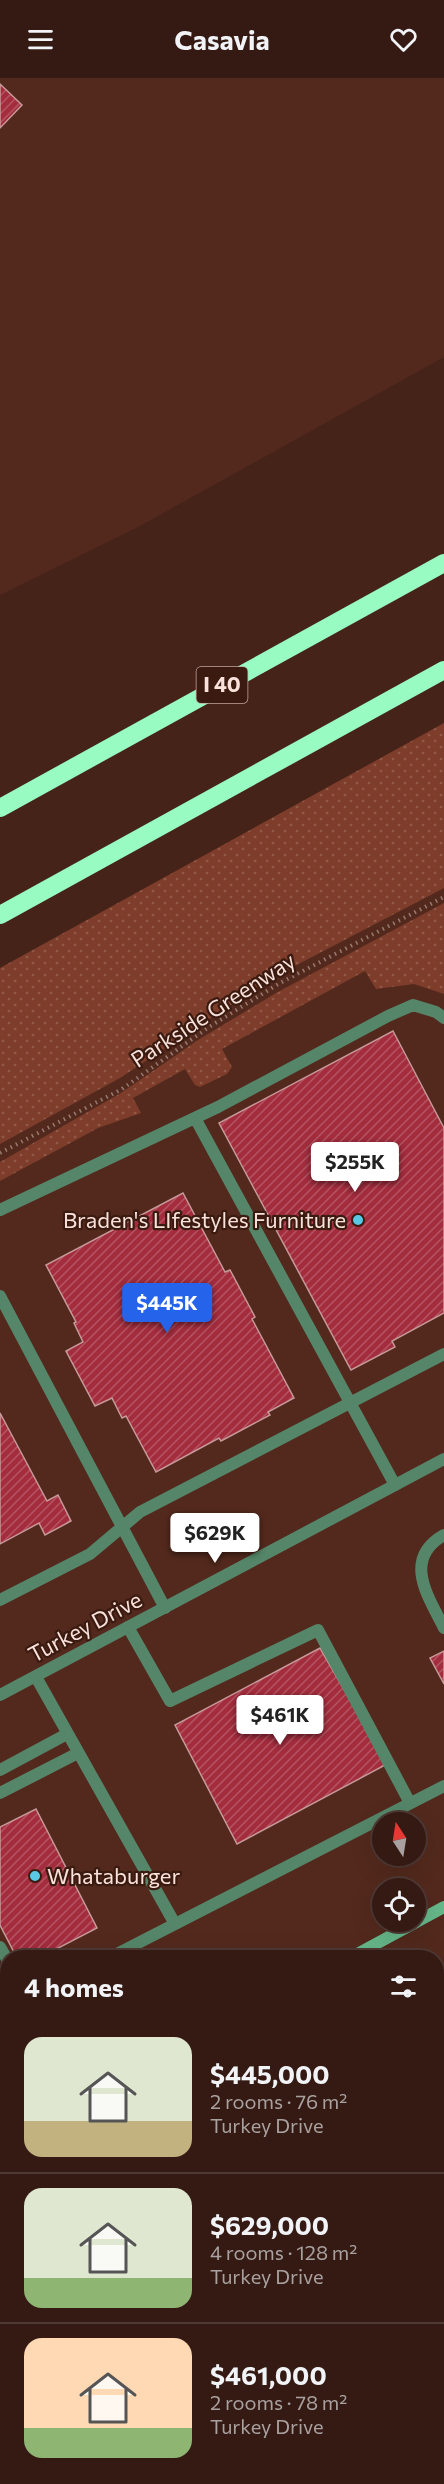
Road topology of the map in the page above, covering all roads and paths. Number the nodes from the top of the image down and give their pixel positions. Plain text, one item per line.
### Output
1 (444, 563) edge
2 (444, 670) edge
3 (0, 808) edge
4 (444, 897) edge
5 (0, 915) edge
6 (444, 1018) edge
7 (195, 1118) junction
8 (0, 1153) edge
9 (0, 1210) edge
10 (0, 1296) edge
11 (444, 1354) edge
12 (349, 1404) junction
13 (444, 1460) edge
14 (395, 1485) junction
15 (122, 1526) junction
16 (444, 1535) edge
17 (0, 1600) edge
18 (165, 1608) junction
19 (129, 1627) junction
20 (444, 1628) edge
21 (36, 1677) junction
22 (0, 1695) edge
23 (67, 1734) junction
24 (78, 1753) junction
25 (0, 1770) edge
26 (444, 1786) edge
27 (0, 1793) edge
28 (410, 1803) junction
29 (444, 1907) edge
30 (175, 1924) junction
31 (125, 1950) edge
32 (365, 1950) edge

1 - 3 highway, I 40
2 - 5 highway
4 - 8 path, Parkside Greenway
6 - 7 street
7 - 9 street
7 - 12 street
10 - 15 street
11 - 12 street
12 - 14 street
12 - 15 street
13 - 14 street, Turkey Drive
14 - 18 street, Turkey Drive
15 - 17 street
15 - 18 street
16 - 20 street
18 - 19 street, Turkey Drive
19 - 21 street, Turkey Drive
19 - 28 street
21 - 22 street, Turkey Drive
21 - 23 street
23 - 24 street
23 - 25 street
24 - 27 street
24 - 30 street
26 - 28 street
28 - 30 street
29 - 32 street
30 - 31 street

